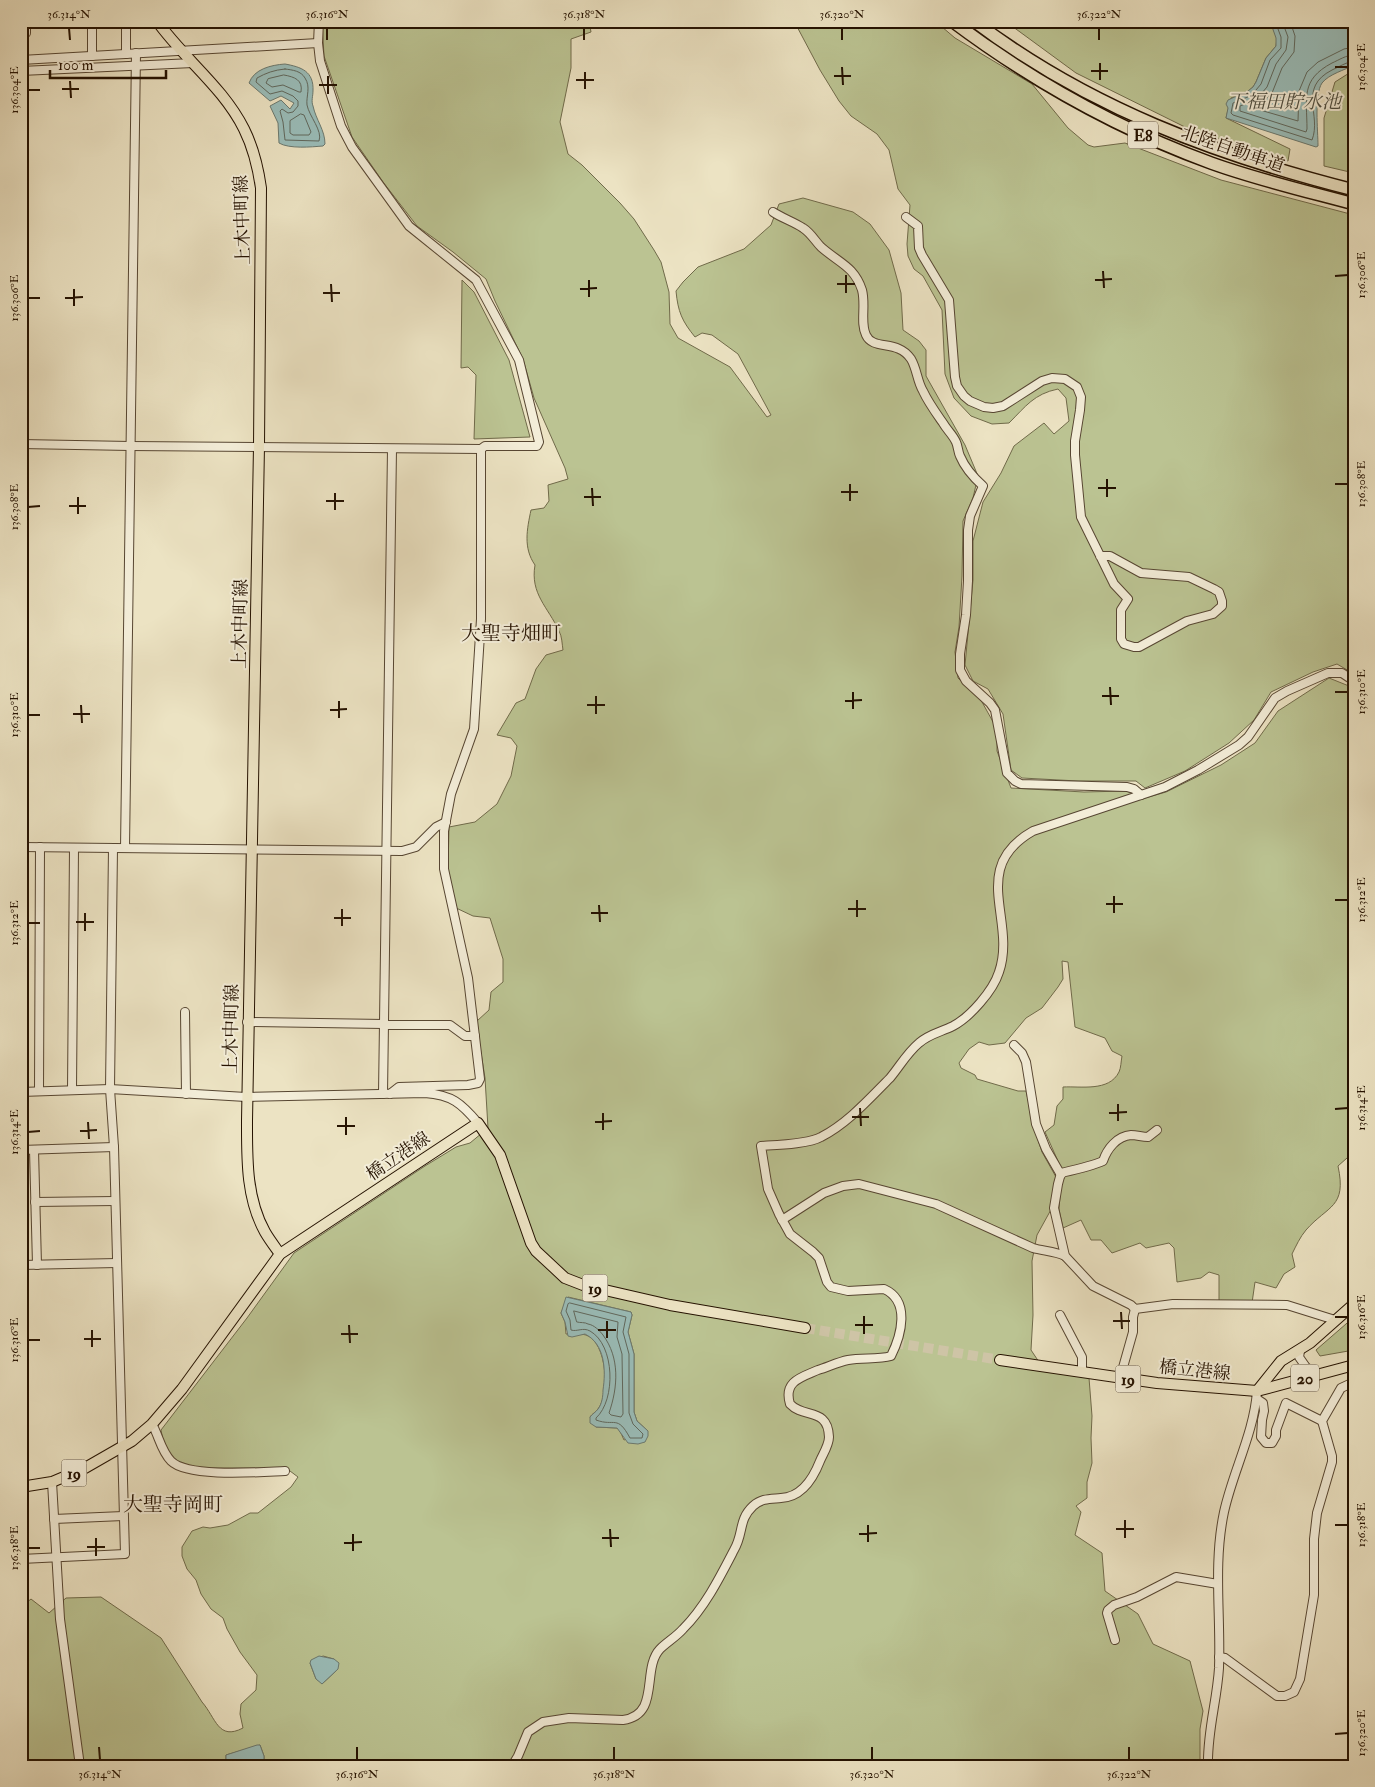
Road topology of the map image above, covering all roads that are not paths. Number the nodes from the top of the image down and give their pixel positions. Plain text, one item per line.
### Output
1 (26, 21) edge
2 (92, 21) edge
3 (126, 21) edge
4 (157, 21) edge
5 (319, 21) edge
6 (952, 21) edge
7 (974, 21) edge
8 (26, 33) dead end
9 (318, 43) junction
10 (181, 51) junction
11 (136, 53) junction
12 (126, 54) junction
13 (92, 56) junction
14 (21, 60) edge
15 (193, 63) junction
16 (136, 66) junction
17 (21, 71) edge
18 (1354, 190) edge
19 (1354, 204) edge
20 (773, 212) dead end
21 (906, 217) dead end
22 (21, 444) edge
23 (130, 446) junction
24 (259, 446) junction
25 (392, 449) junction
26 (481, 449) junction
27 (1100, 556) junction
28 (1354, 680) edge
29 (1141, 795) junction
30 (446, 822) junction
31 (21, 847) edge
32 (40, 847) junction
33 (74, 848) junction
34 (113, 848) junction
35 (124, 848) junction
36 (253, 850) junction
37 (386, 852) junction
38 (185, 1012) dead end
39 (247, 1022) junction
40 (384, 1024) junction
41 (475, 1036) junction
42 (1014, 1045) dead end
43 (72, 1090) junction
44 (110, 1090) junction
45 (39, 1091) junction
46 (21, 1092) edge
47 (186, 1094) junction
48 (386, 1094) junction
49 (246, 1097) junction
50 (478, 1122) junction
51 (1157, 1130) dead end
52 (114, 1147) junction
53 (21, 1150) edge
54 (34, 1150) junction
55 (1061, 1175) junction
56 (115, 1201) junction
57 (35, 1202) junction
58 (782, 1220) junction
59 (280, 1254) junction
60 (1065, 1256) junction
61 (117, 1263) junction
62 (21, 1265) edge
63 (36, 1265) junction
64 (1354, 1304) edge
65 (1135, 1308) junction
66 (1060, 1316) dead end
67 (1335, 1320) junction
68 (806, 1328) tunnel mouth
69 (1300, 1351) junction
70 (1000, 1360) tunnel mouth
71 (1354, 1365) edge
72 (1082, 1372) junction
73 (1316, 1375) junction
74 (1120, 1378) junction
75 (1354, 1382) edge
76 (1257, 1395) junction
77 (1322, 1421) junction
78 (152, 1424) junction
79 (122, 1448) junction
80 (285, 1471) dead end
81 (52, 1482) junction
82 (21, 1487) edge
83 (123, 1516) junction
84 (54, 1520) junction
85 (56, 1558) junction
86 (21, 1559) edge
87 (1218, 1584) junction
88 (1115, 1640) dead end
89 (1220, 1657) junction
90 (80, 1766) edge
91 (512, 1766) edge
92 (1208, 1766) edge

1 - 8 street
2 - 13 street
3 - 12 street
4 - 10 main road, 上木中町線
5 - 9 street
6 - 19 highway, 北陸自動車道 / E8
7 - 18 highway, 北陸自動車道 / E8
9 - 10 street
9 - 26 street
10 - 11 street
10 - 15 main road, 上木中町線
11 - 12 street
11 - 16 street
12 - 13 street
13 - 14 street
15 - 16 street
15 - 24 main road, 上木中町線
16 - 17 street
16 - 23 street
20 - 29 street
21 - 27 street
22 - 23 street
23 - 24 street
23 - 35 street
24 - 25 street
24 - 36 main road, 上木中町線
25 - 26 street
25 - 37 street
26 - 30 street
27 - 27 street
28 - 29 street
29 - 58 street
30 - 37 street
30 - 41 street
31 - 32 street
32 - 33 street
32 - 45 street
33 - 34 street
33 - 43 street
34 - 35 street
34 - 44 street
35 - 36 street
36 - 37 street
36 - 39 main road, 上木中町線
37 - 40 street
38 - 47 street
39 - 40 street
39 - 49 main road, 上木中町線
40 - 41 street
40 - 48 street
41 - 48 street
42 - 55 street
43 - 44 street
43 - 45 street
44 - 47 street
44 - 52 street
45 - 46 street
47 - 49 street
48 - 49 street
48 - 50 street
49 - 59 main road, 上木中町線
50 - 59 main road, 橋立港線 / 19
50 - 68 main road, 19
51 - 55 street
52 - 54 street
52 - 56 street
53 - 54 street
54 - 57 street
55 - 60 street
56 - 57 street
56 - 61 street
57 - 63 street
58 - 60 street
58 - 91 street
59 - 78 main road, 橋立港線 / 19
60 - 65 street
61 - 63 street
61 - 79 street
62 - 63 street
64 - 67 main road
65 - 67 street
65 - 74 street
66 - 72 street
67 - 69 main road
69 - 73 street
69 - 76 main road
70 - 72 main road, 橋立港線 / 19
71 - 73 main road, 20
72 - 74 main road, 橋立港線 / 19
73 - 76 main road, 20
74 - 76 main road, 橋立港線 / 19
75 - 77 street
76 - 77 street
76 - 87 street
77 - 89 street
78 - 79 main road, 橋立港線 / 19
78 - 80 street
79 - 81 main road, 橋立港線 / 19
79 - 83 street
81 - 82 main road, 橋立港線 / 19
81 - 84 street
83 - 84 street
83 - 85 street
84 - 85 street
85 - 86 street
85 - 90 street
87 - 88 street
87 - 89 street
89 - 92 street

